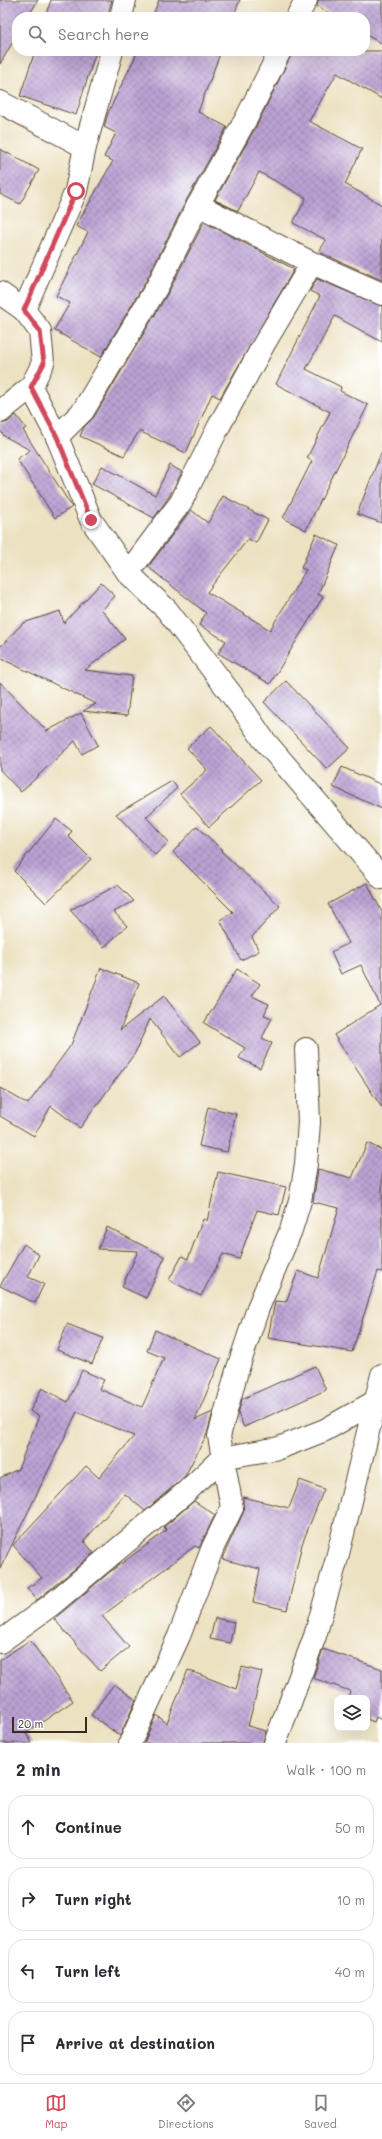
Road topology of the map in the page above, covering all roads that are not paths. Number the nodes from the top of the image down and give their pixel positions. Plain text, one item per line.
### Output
1 (125, 0) edge
2 (306, 0) edge
3 (122, 12) edge
4 (300, 12) edge
5 (111, 56) edge
6 (278, 56) edge
7 (0, 102) edge
8 (86, 147) junction
9 (198, 205) junction
10 (312, 263) junction
11 (0, 293) edge
12 (382, 294) edge
13 (24, 310) junction
14 (31, 387) junction
15 (0, 412) edge
16 (57, 437) junction
17 (128, 573) junction
18 (382, 878) edge
19 (306, 1049) dead end
20 (382, 1375) edge
21 (376, 1401) junction
22 (222, 1458) junction
23 (0, 1642) edge
24 (130, 1743) edge
25 (275, 1743) edge

1 - 3 street
2 - 4 street
5 - 8 street
6 - 9 street
7 - 8 street
8 - 13 street
9 - 10 street
9 - 16 street
10 - 12 street
10 - 17 street
11 - 13 street
13 - 14 street
14 - 15 street
14 - 16 street
16 - 17 street
17 - 18 street
19 - 22 street
20 - 21 street
21 - 22 street
21 - 25 street
22 - 23 street
22 - 24 street

